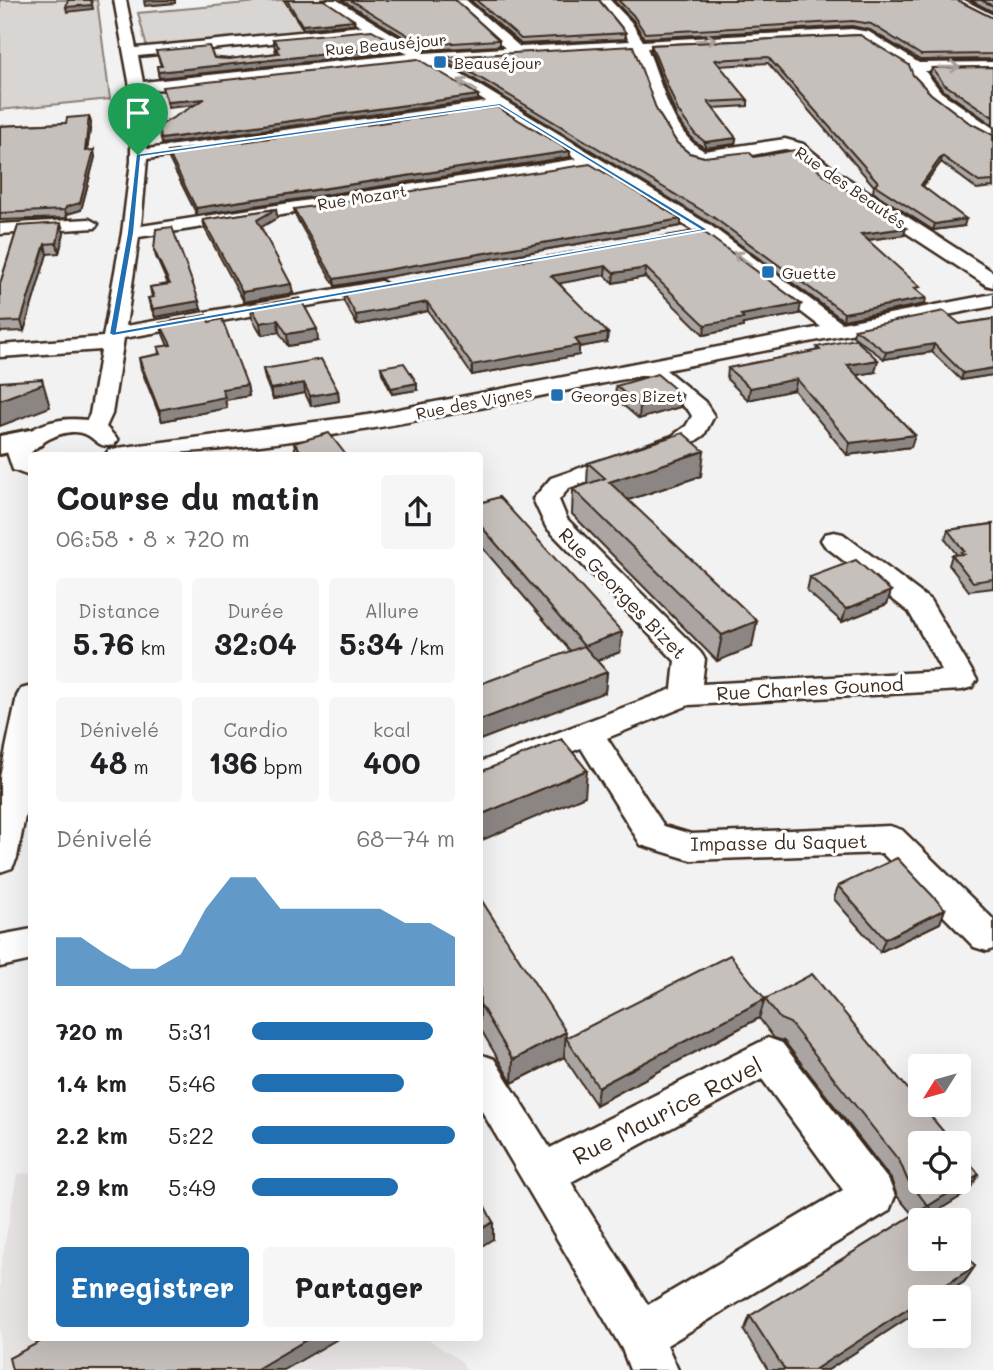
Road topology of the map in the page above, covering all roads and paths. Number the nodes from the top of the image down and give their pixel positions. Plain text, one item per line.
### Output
1 (120, 0) edge
2 (328, 0) edge
3 (459, 0) edge
4 (603, 0) edge
5 (955, 0) edge
6 (993, 20) edge
7 (374, 29) junction
8 (638, 43) junction
9 (516, 51) junction
10 (131, 53) junction
11 (422, 57) junction
12 (993, 66) edge
13 (916, 67) junction
14 (137, 87) junction
15 (500, 104) junction
16 (993, 135) edge
17 (138, 155) junction
18 (594, 161) junction
19 (89, 224) dead end
20 (0, 229) edge
21 (705, 230) junction
22 (131, 233) junction
23 (681, 234) edge
24 (993, 281) edge
25 (407, 282) edge
26 (993, 300) edge
27 (956, 307) junction
28 (993, 308) edge
29 (836, 330) junction
30 (111, 339) junction
31 (0, 351) edge
32 (650, 368) junction
33 (105, 383) junction
34 (99, 439) edge
35 (196, 443) junction
36 (262, 447) edge
37 (23, 452) edge
38 (137, 452) edge
39 (834, 540) dead end
40 (686, 695) junction
41 (28, 716) edge
42 (588, 733) junction
43 (483, 774) edge
44 (0, 858) edge
45 (987, 936) dead end
46 (28, 945) edge
47 (0, 951) edge
48 (483, 1077) edge
49 (542, 1175) junction
50 (647, 1353) edge

1 - 10 street
2 - 7 street
3 - 9 street
4 - 8 street
5 - 6 street
7 - 10 street
7 - 11 street
8 - 9 street, Rue Beauséjour
8 -> 13 street, Rue Beauséjour
8 - 24 street, Rue des Beautés
9 - 11 street, Rue Beauséjour
10 - 14 street
11 - 14 street, Rue Beauséjour
15 -> 11 street
13 -> 12 street
13 - 16 street
14 - 17 street
15 - 17 street
15 - 18 street
17 - 22 street
18 - 21 street
18 - 22 street, Rue Mozart
19 - 20 street
21 - 23 street
29 -> 21 street
22 - 30 street
25 - 30 street
26 - 27 street, Rue des Vignes
27 - 28 street, Rue des Vignes
27 - 29 street, Rue des Vignes
29 - 32 street, Rue des Vignes
30 - 31 street
30 - 33 street
32 - 36 street, Rue des Vignes
32 - 40 street, Rue Georges Bizet
33 - 34 street
33 - 37 street
34 - 35 street, Rue des Vignes
34 - 37 street, Rue des Vignes
35 - 36 street, Rue des Vignes
35 - 38 street, Rue des Vignes
39 - 40 street, Rue Charles Gounod
40 - 42 street, Rue Charles Gounod
41 - 44 street
42 - 43 street, Rue Charles Gounod
42 - 45 street, Impasse du Saquet
46 - 47 street
48 - 49 street, Rue Maurice Ravel
49 - 50 street, Rue Maurice Ravel
49 - 50 street, Rue Maurice Ravel

